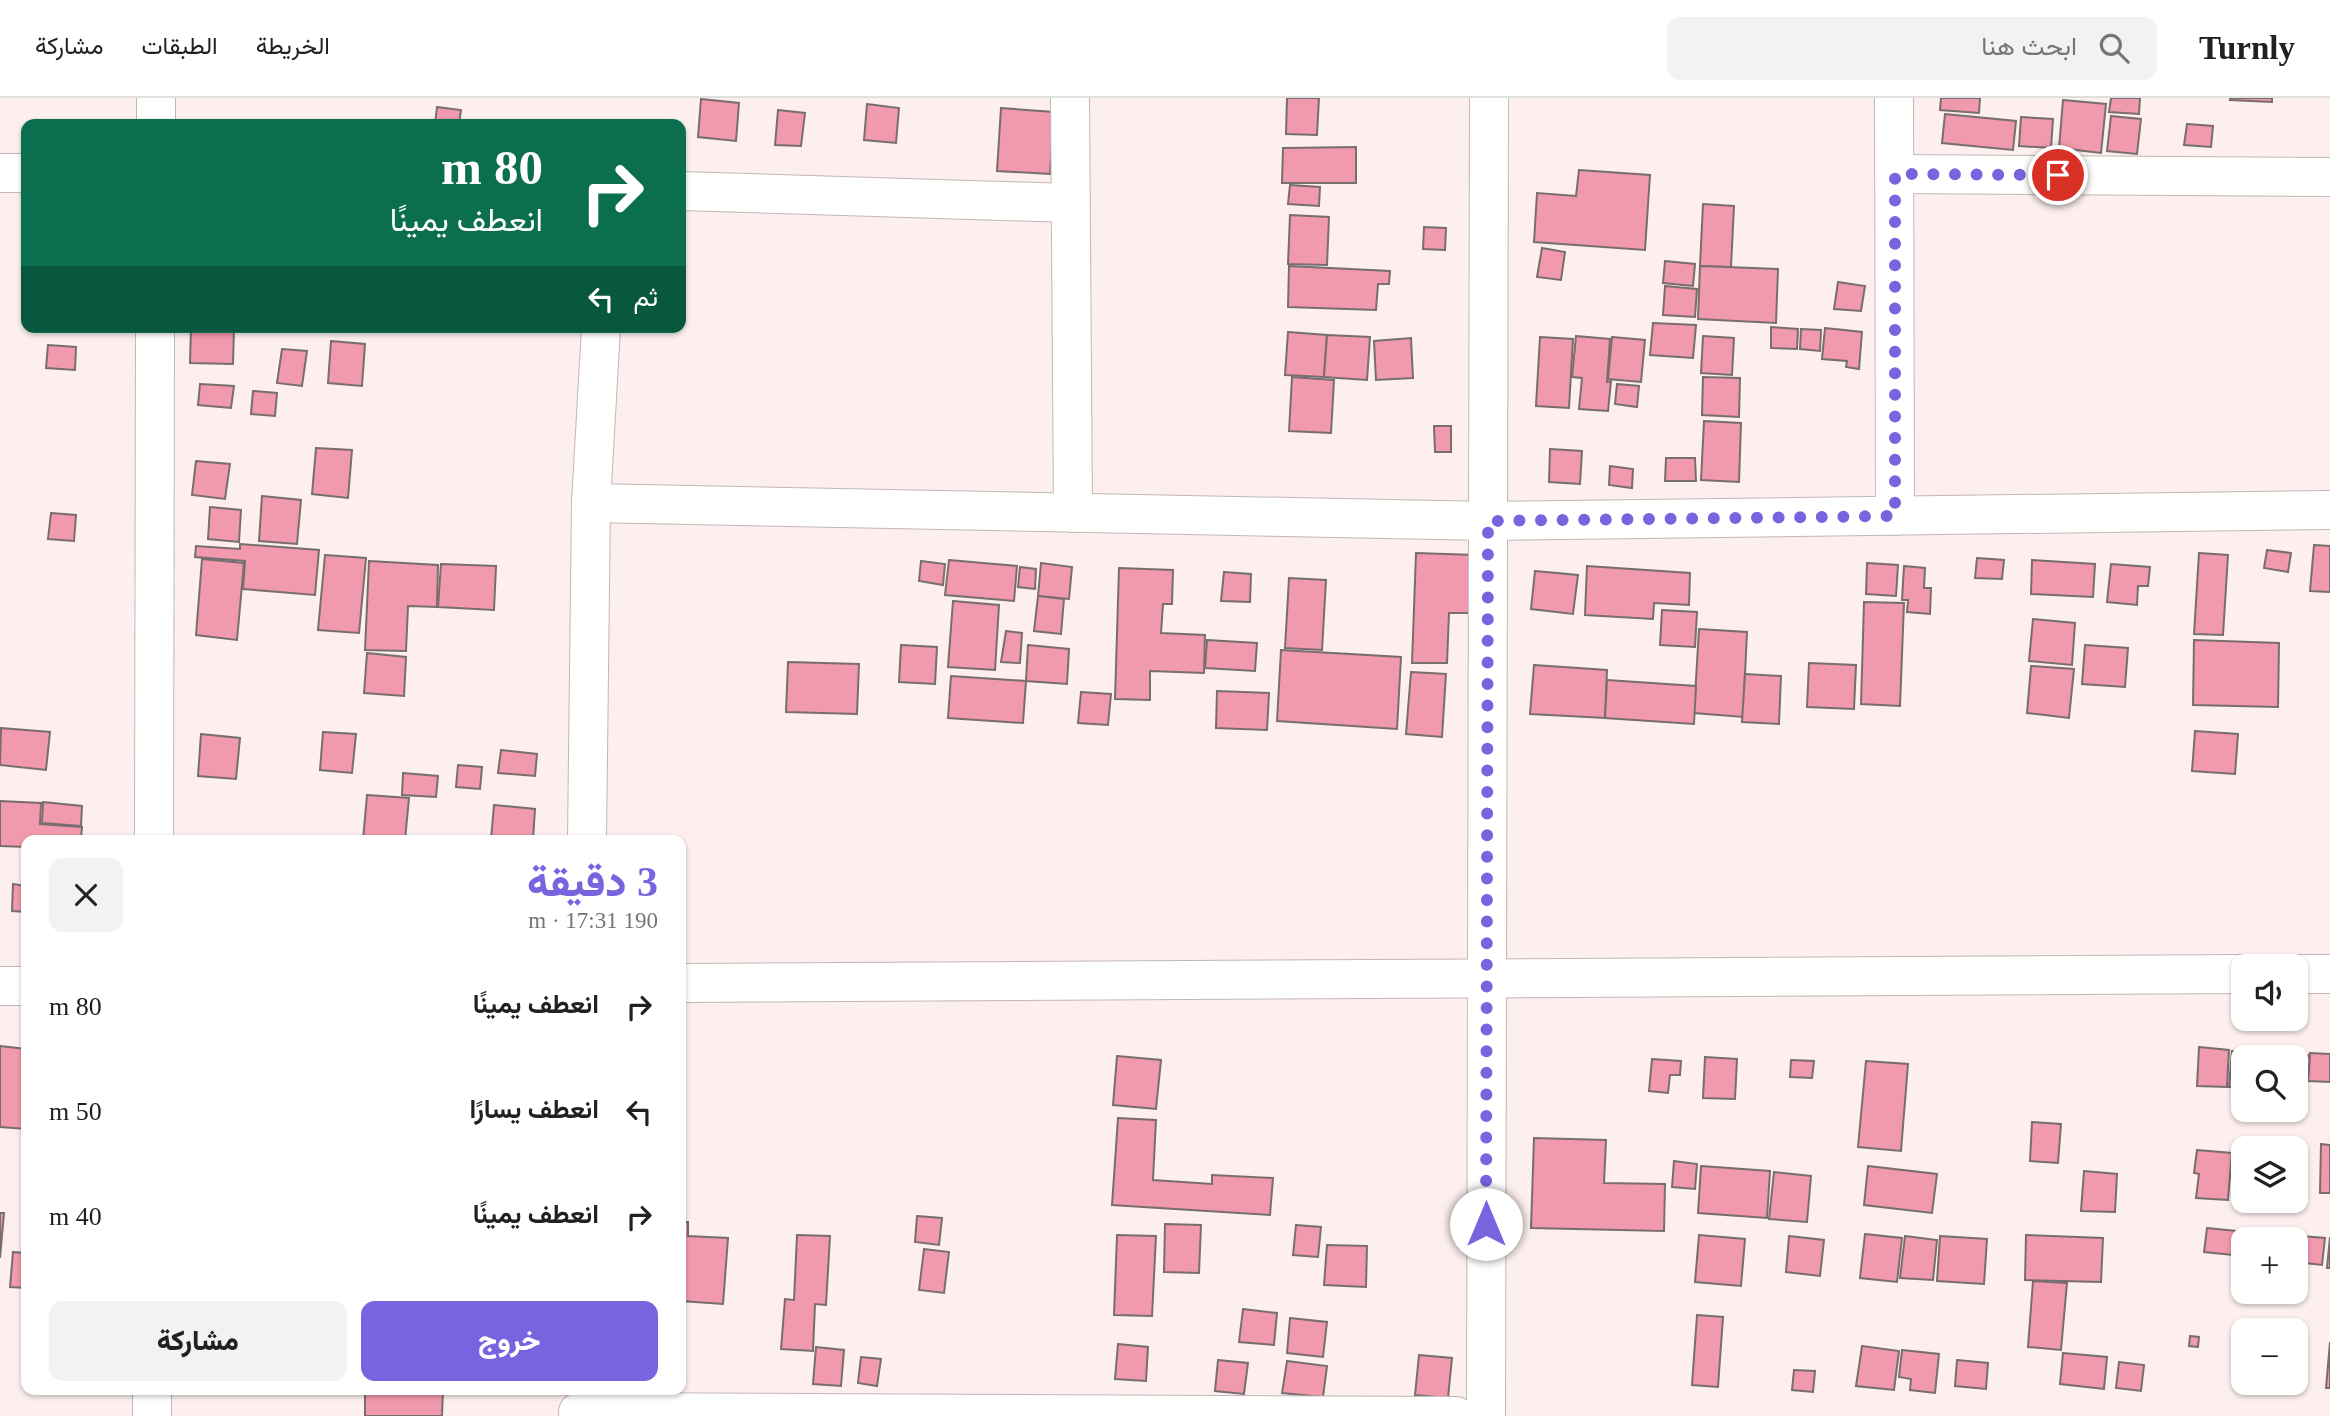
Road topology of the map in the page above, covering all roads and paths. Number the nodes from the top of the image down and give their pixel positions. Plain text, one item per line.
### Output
1 (156, 98) edge
2 (1070, 98) edge
3 (1489, 98) edge
4 (1894, 98) edge
5 (156, 119) edge
6 (0, 173) edge
7 (21, 173) edge
8 (1895, 174) junction
9 (2330, 177) edge
10 (686, 191) edge
11 (1070, 203) junction
12 (155, 333) edge
13 (601, 333) edge
14 (591, 503) junction
15 (2330, 510) edge
16 (1073, 513) junction
17 (1895, 516) junction
18 (1488, 521) junction
19 (154, 835) edge
20 (587, 835) edge
21 (2231, 974) edge
22 (2308, 974) edge
23 (2330, 974) edge
24 (1486, 978) junction
25 (686, 983) edge
26 (0, 986) edge
27 (21, 986) edge
28 (152, 1395) edge
29 (578, 1406) edge
30 (1094, 1415) edge
31 (152, 1416) edge
32 (1456, 1416) edge
33 (1486, 1416) edge

1 - 5 street
2 - 11 street
3 - 18 street
4 - 8 street
6 - 7 street
8 - 9 street
8 - 17 street
10 - 11 street
11 - 16 street
12 - 19 street
13 - 14 street
14 - 16 street
14 - 20 street
15 - 17 street
16 - 18 street
17 - 18 street
18 - 24 street
21 - 24 street
22 - 23 street
24 - 25 street
24 - 33 street
26 - 27 street
28 - 31 street
29 - 30 street
30 - 32 street

